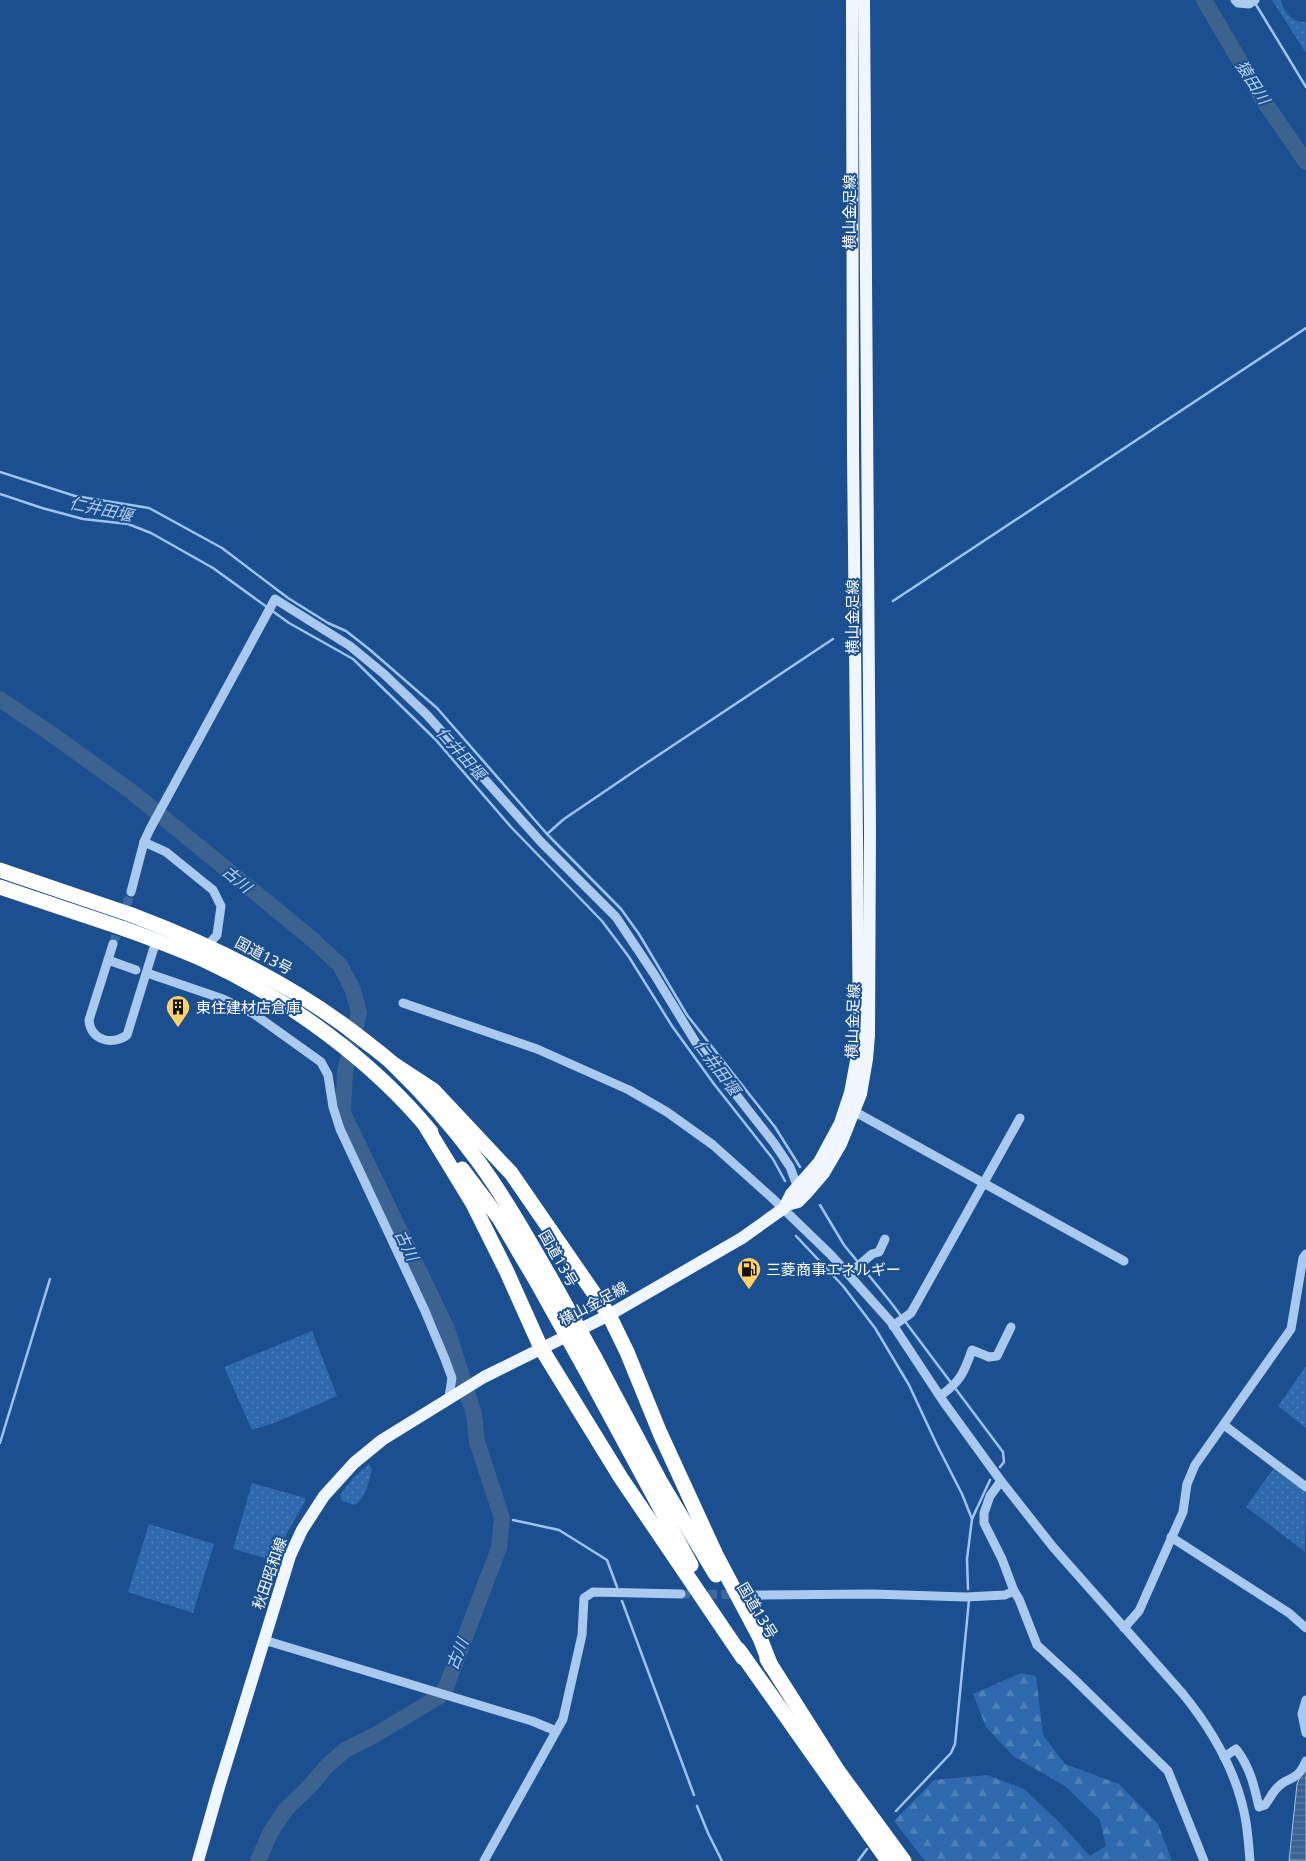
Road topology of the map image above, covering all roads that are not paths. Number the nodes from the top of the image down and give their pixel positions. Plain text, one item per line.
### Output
1 (852, 0) edge
2 (864, 0) edge
3 (1235, 0) edge
4 (1252, 2) edge
5 (144, 842) junction
6 (0, 870) edge
7 (0, 887) edge
8 (131, 892) tunnel mouth
9 (156, 941) junction
10 (113, 944) tunnel mouth
11 (208, 945) junction
12 (108, 960) junction
13 (136, 970) dead end
14 (150, 974) dead end
15 (402, 1003) dead end
16 (392, 1063) junction
17 (850, 1109) junction
18 (1020, 1118) dead end
19 (426, 1125) junction
20 (984, 1183) junction
21 (798, 1188) junction
22 (785, 1206) junction
23 (885, 1239) dead end
24 (1306, 1254) edge
25 (1124, 1261) dead end
26 (849, 1274) junction
27 (544, 1280) junction
28 (610, 1315) junction
29 (900, 1322) junction
30 (1010, 1327) dead end
31 (541, 1348) junction
32 (589, 1362) junction
33 (940, 1396) junction
34 (449, 1397) junction
35 (1224, 1425) junction
36 (1000, 1481) junction
37 (1306, 1487) edge
38 (1171, 1537) junction
39 (1014, 1591) junction
40 (681, 1594) tunnel mouth
41 (754, 1595) tunnel mouth
42 (1124, 1628) junction
43 (1306, 1628) edge
44 (264, 1640) junction
45 (743, 1658) junction
46 (772, 1666) junction
47 (1306, 1700) edge
48 (556, 1731) junction
49 (1306, 1733) edge
50 (1224, 1757) junction
51 (1306, 1761) edge
52 (198, 1861) edge
53 (484, 1861) edge
54 (888, 1861) edge
55 (904, 1861) edge
56 (1204, 1861) edge
57 (1250, 1861) edge

1 - 17 main road, 横山金足線
2 - 17 main road, 横山金足線
3 - 4 street
5 - 8 street
5 - 11 street
5 - 21 street
6 - 11 highway, 国道13号, bridge
7 - 9 highway, 国道13号, bridge
9 - 12 street
9 - 19 highway, 国道13号
10 - 12 street
11 - 16 highway, 国道13号
12 - 13 street
14 - 34 street
15 - 22 street
16 - 27 highway, 国道13号
16 - 28 highway
17 - 20 street
17 - 21 main road, 横山金足線
17 - 22 main road, 横山金足線
18 - 20 street
19 - 27 highway, 国道13号
19 - 31 highway
20 - 25 street
20 - 29 street
21 - 22 main road, 横山金足線
22 - 26 street
22 - 28 main road, 横山金足線
23 - 26 street
24 - 35 street
26 - 29 street
27 - 32 highway, 国道13号, bridge
28 - 31 main road, 横山金足線
28 - 46 highway
29 - 33 street
30 - 33 street
31 - 34 main road, 秋田昭和線
31 - 45 highway
32 - 45 highway, 国道13号
32 - 46 highway, 国道13号
33 - 36 street
34 - 44 main road, 秋田昭和線
35 - 37 street
35 - 38 street
36 - 39 street
36 - 42 street
38 - 42 street
38 - 43 street
39 - 41 street
39 - 56 street
40 - 48 street
42 - 50 street
44 - 48 street
44 - 52 main road, 秋田昭和線
45 - 54 highway, 国道13号
46 - 55 highway, 国道13号
47 - 49 street
48 - 53 street
50 - 51 street
50 - 57 street

